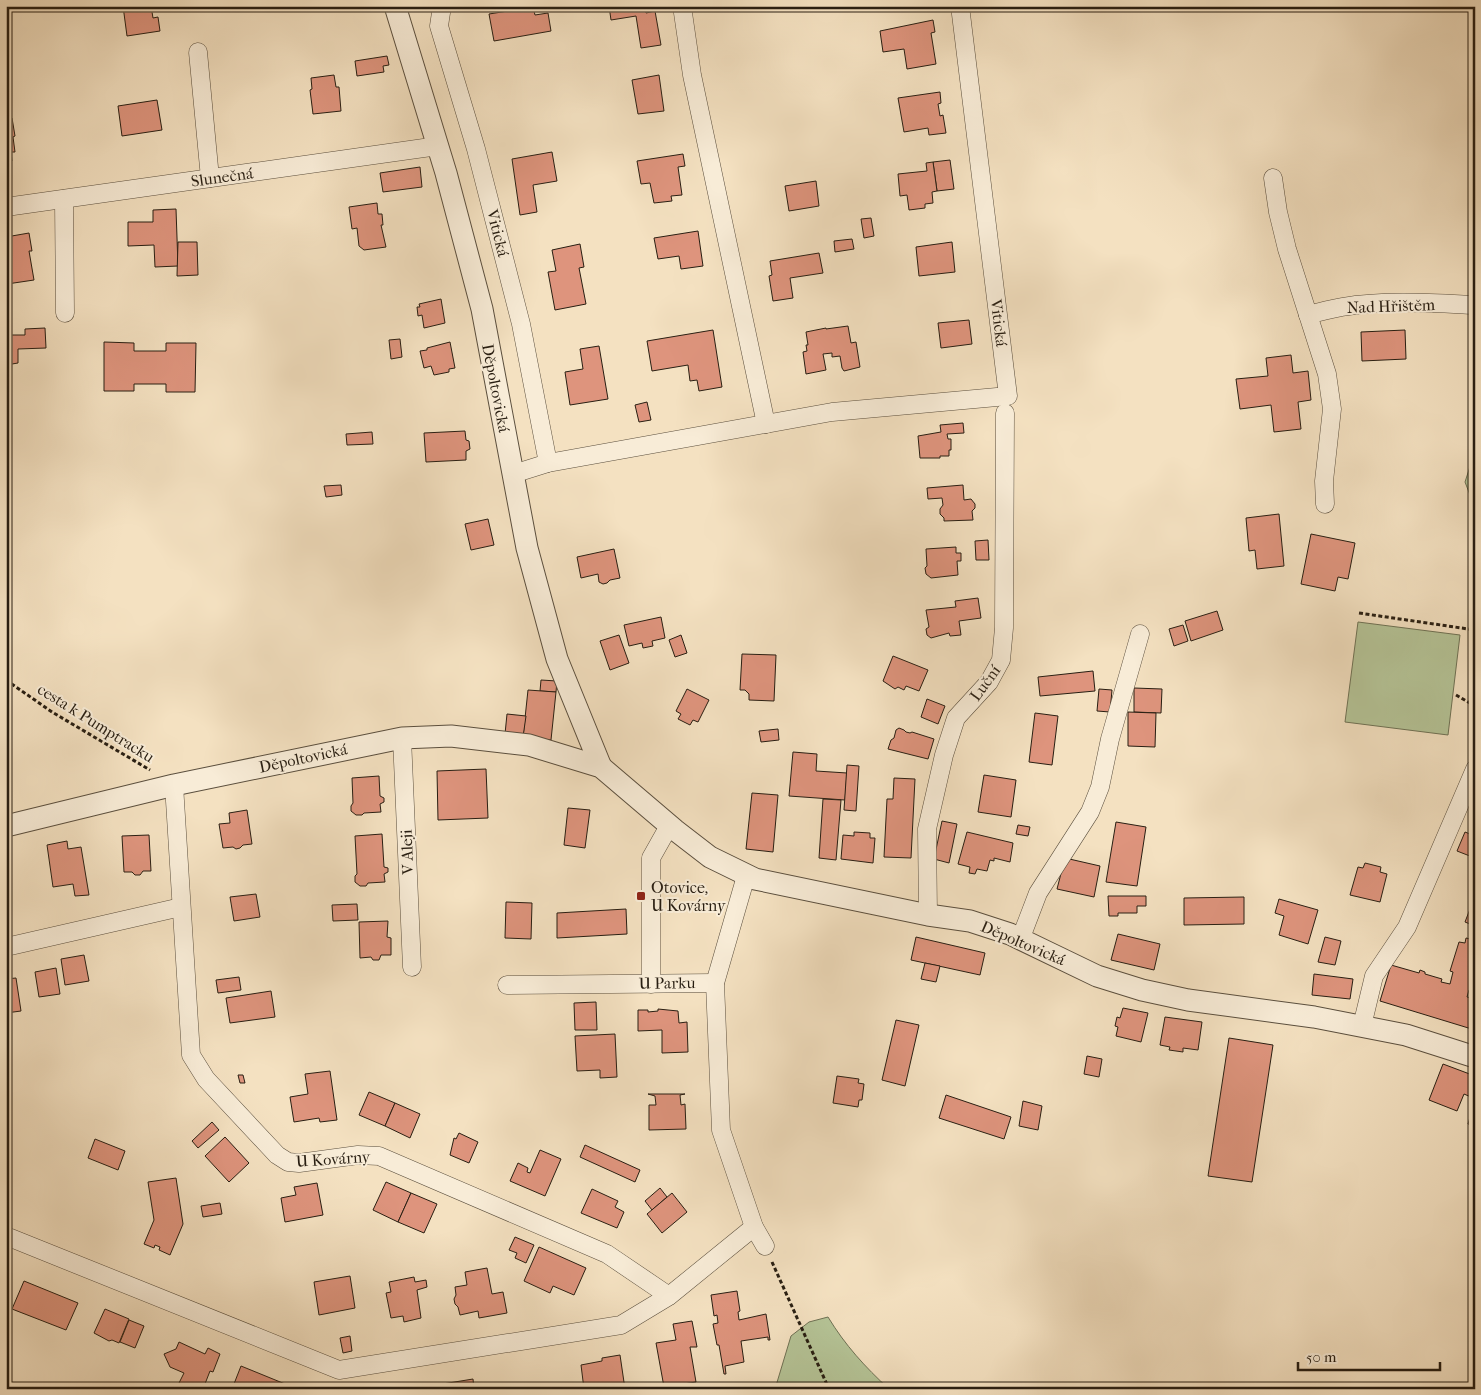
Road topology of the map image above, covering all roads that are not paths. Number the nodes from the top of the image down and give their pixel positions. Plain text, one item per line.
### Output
1 (395, 6) edge
2 (442, 6) edge
3 (682, 6) edge
4 (960, 6) edge
5 (198, 52) dead end
6 (438, 146) junction
7 (210, 178) junction
8 (1273, 178) dead end
9 (64, 199) junction
10 (6, 207) edge
11 (1475, 305) edge
12 (65, 313) dead end
13 (1308, 315) junction
14 (1005, 413) dead end
15 (766, 424) junction
16 (548, 464) junction
17 (513, 474) junction
18 (1325, 504) dead end
19 (1140, 634) dead end
20 (402, 738) junction
21 (601, 767) junction
22 (1475, 769) edge
23 (174, 785) junction
24 (6, 826) edge
25 (669, 826) junction
26 (746, 876) junction
27 (181, 907) junction
28 (928, 914) junction
29 (1020, 940) junction
30 (6, 946) edge
31 (412, 967) dead end
32 (716, 983) junction
33 (652, 984) junction
34 (507, 985) dead end
35 (1362, 1026) junction
36 (1475, 1058) edge
37 (754, 1227) junction
38 (6, 1236) edge
39 (765, 1246) road end
40 (669, 1296) junction

1 - 6 street, Děpoltovická
2 - 16 street, Vitická
3 - 15 street
4 - 15 street, Vitická
5 - 7 street
6 - 7 street, Slunečná
6 - 17 street, Děpoltovická
7 - 9 street, Slunečná
8 - 13 street
9 - 10 street, Slunečná
9 - 12 street
11 - 13 street, Nad Hřištěm
13 - 18 street
14 - 28 street, Luční
15 - 16 street, Vitická
16 - 17 street, Vitická
17 - 21 street, Děpoltovická
19 - 29 street
20 - 21 street, Děpoltovická
20 - 23 street, Děpoltovická
20 - 31 street, V Aleji
21 - 25 street, Děpoltovická
22 - 35 street
23 - 24 street, Děpoltovická
23 - 27 street, U Kovárny
25 - 26 street, Děpoltovická
25 - 33 street
26 - 28 street, Děpoltovická
26 - 32 street, U Parku
27 - 30 street
27 - 40 street, U Kovárny
28 - 29 street, Děpoltovická
29 - 35 street, Děpoltovická
32 - 33 street, U Parku
32 - 37 street
33 - 34 street, U Parku
35 - 36 street, Děpoltovická
37 - 39 street
37 - 40 street
38 - 40 street

